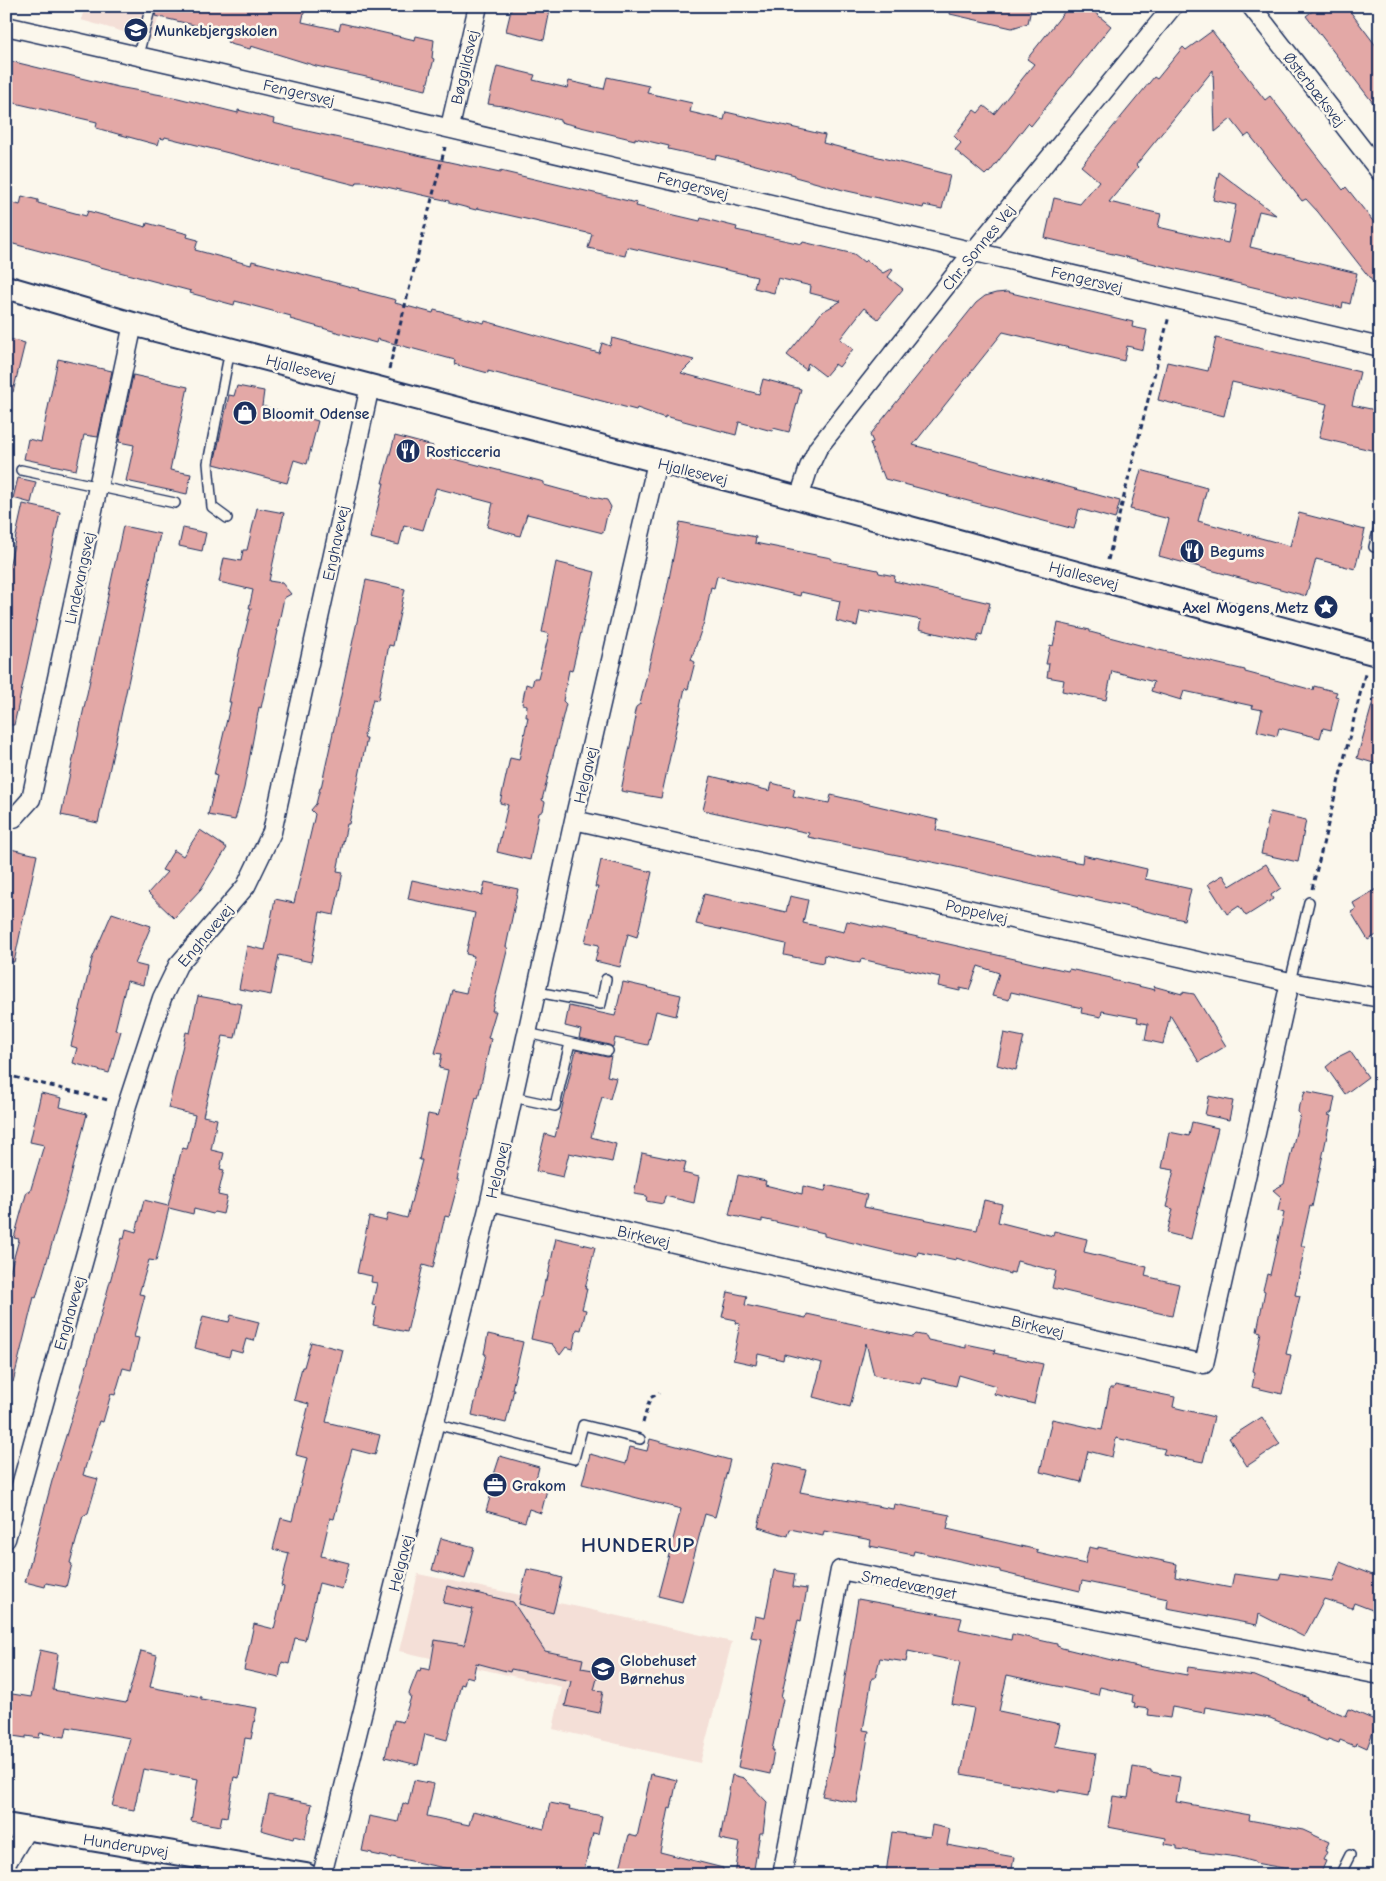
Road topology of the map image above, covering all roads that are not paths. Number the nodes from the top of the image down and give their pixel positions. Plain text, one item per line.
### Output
1 (151, 6) edge
2 (478, 6) edge
3 (1173, 6) edge
4 (1251, 6) edge
5 (6, 26) edge
6 (138, 55) junction
7 (450, 127) junction
8 (1380, 172) edge
9 (973, 252) junction
10 (6, 287) edge
11 (133, 324) junction
12 (1380, 347) edge
13 (230, 350) junction
14 (376, 388) junction
15 (658, 462) junction
16 (21, 470) dead end
17 (98, 486) junction
18 (799, 498) junction
19 (175, 503) dead end
20 (227, 518) dead end
21 (1380, 524) edge
22 (1374, 548) dead end
23 (1375, 654) edge
24 (6, 819) edge
25 (574, 820) junction
26 (1309, 902) road end
27 (606, 979) dead end
28 (1290, 982) junction
29 (537, 992) junction
30 (1380, 998) edge
31 (528, 1033) junction
32 (570, 1043) junction
33 (608, 1051) dead end
34 (513, 1097) junction
35 (490, 1201) junction
36 (435, 1424) junction
37 (640, 1439) road end
38 (6, 1539) edge
39 (1380, 1675) edge
40 (17, 1827) edge
41 (1350, 1855) dead end
42 (6, 1864) edge
43 (306, 1875) edge
44 (322, 1875) edge
45 (782, 1875) edge
46 (1340, 1875) edge

1 - 6 lane
2 - 7 street, Bøggildsvej
3 - 9 street, Chr. Sonnes Vej
4 - 8 street, Østerbæksvej
5 - 6 street, Fengersvej
6 - 7 street, Fengersvej
7 - 9 street, Fengersvej
9 - 12 street, Fengersvej
9 - 18 street, Chr. Sonnes Vej
10 - 11 street, Hjallesevej
11 - 13 street, Hjallesevej
11 - 17 street, Lindevangsvej
13 - 14 street, Hjallesevej
13 - 20 lane
14 - 15 street, Hjallesevej
14 - 38 street, Enghavevej
15 - 18 street, Hjallesevej
15 - 25 street, Helgavej
16 - 17 lane
17 - 19 lane
17 - 24 street, Lindevangsvej
18 - 23 street, Hjallesevej
21 - 22 lane
25 - 28 street, Poppelvej
25 - 29 street, Helgavej
26 - 28 lane
27 - 29 lane
28 - 30 street, Poppelvej
28 - 35 street, Birkevej
29 - 31 street, Helgavej
31 - 32 lane
31 - 34 street, Helgavej
32 - 33 lane
32 - 34 lane
34 - 35 street, Helgavej
35 - 36 street, Helgavej
36 - 37 lane
36 - 44 street, Helgavej
39 - 45 street, Smedevænget
40 - 42 street
40 - 43 street, Hunderupvej
41 - 46 lane

